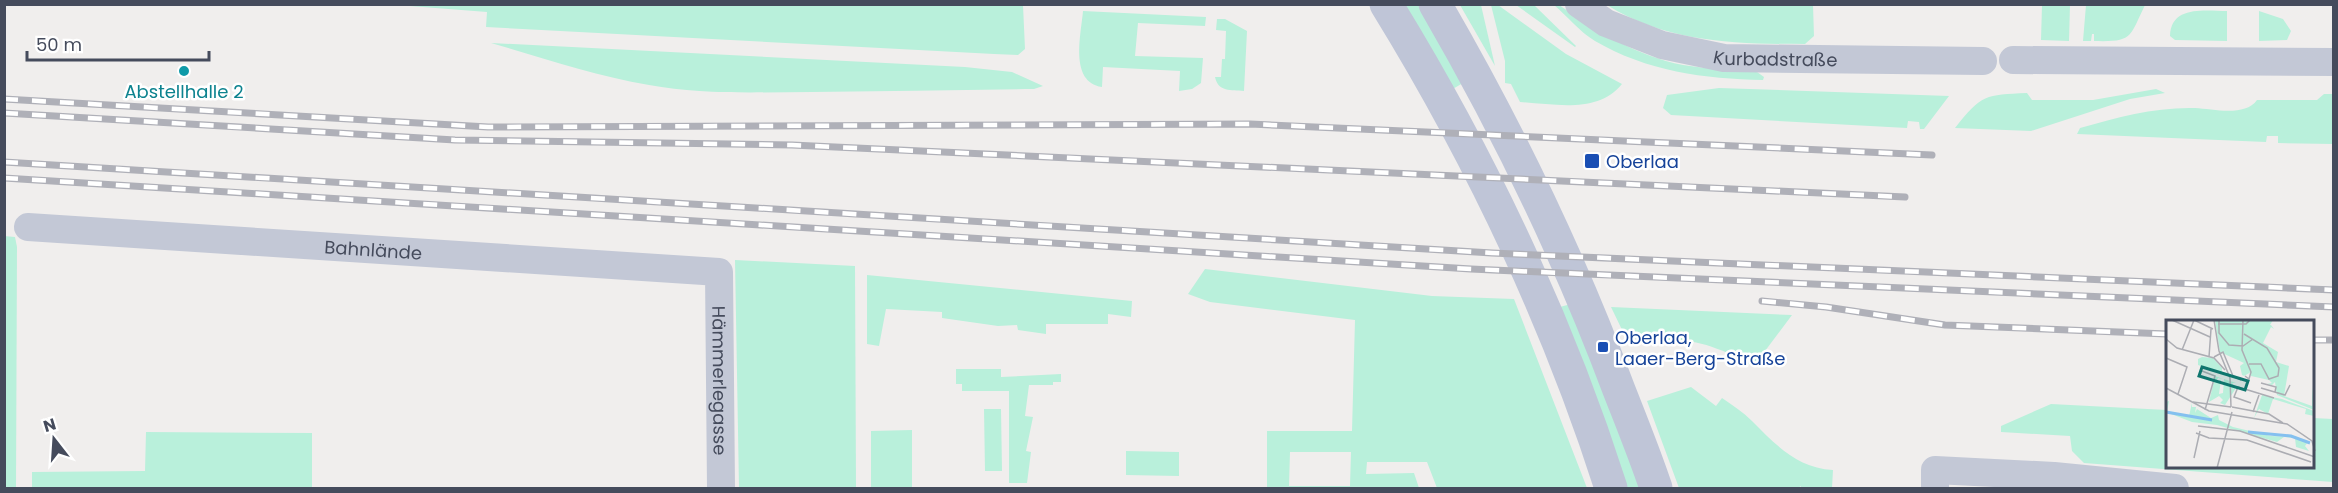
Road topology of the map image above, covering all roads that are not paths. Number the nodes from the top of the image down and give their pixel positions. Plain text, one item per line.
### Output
1 (1386, 4) edge
2 (1435, 4) edge
3 (1579, 4) edge
4 (2013, 60) dead end
5 (1983, 61) dead end
6 (2334, 62) edge
7 (28, 227) dead end
8 (719, 272) joint
9 (1935, 479) edge
10 (721, 489) edge
11 (1611, 489) edge
12 (1656, 489) edge
13 (2175, 489) edge

1 - 11 main road
2 - 12 main road
3 - 5 street, Kurbadstraße
4 - 6 street
7 - 8 street, Bahnlände
8 - 10 street, Hämmerlegasse
9 - 13 street

